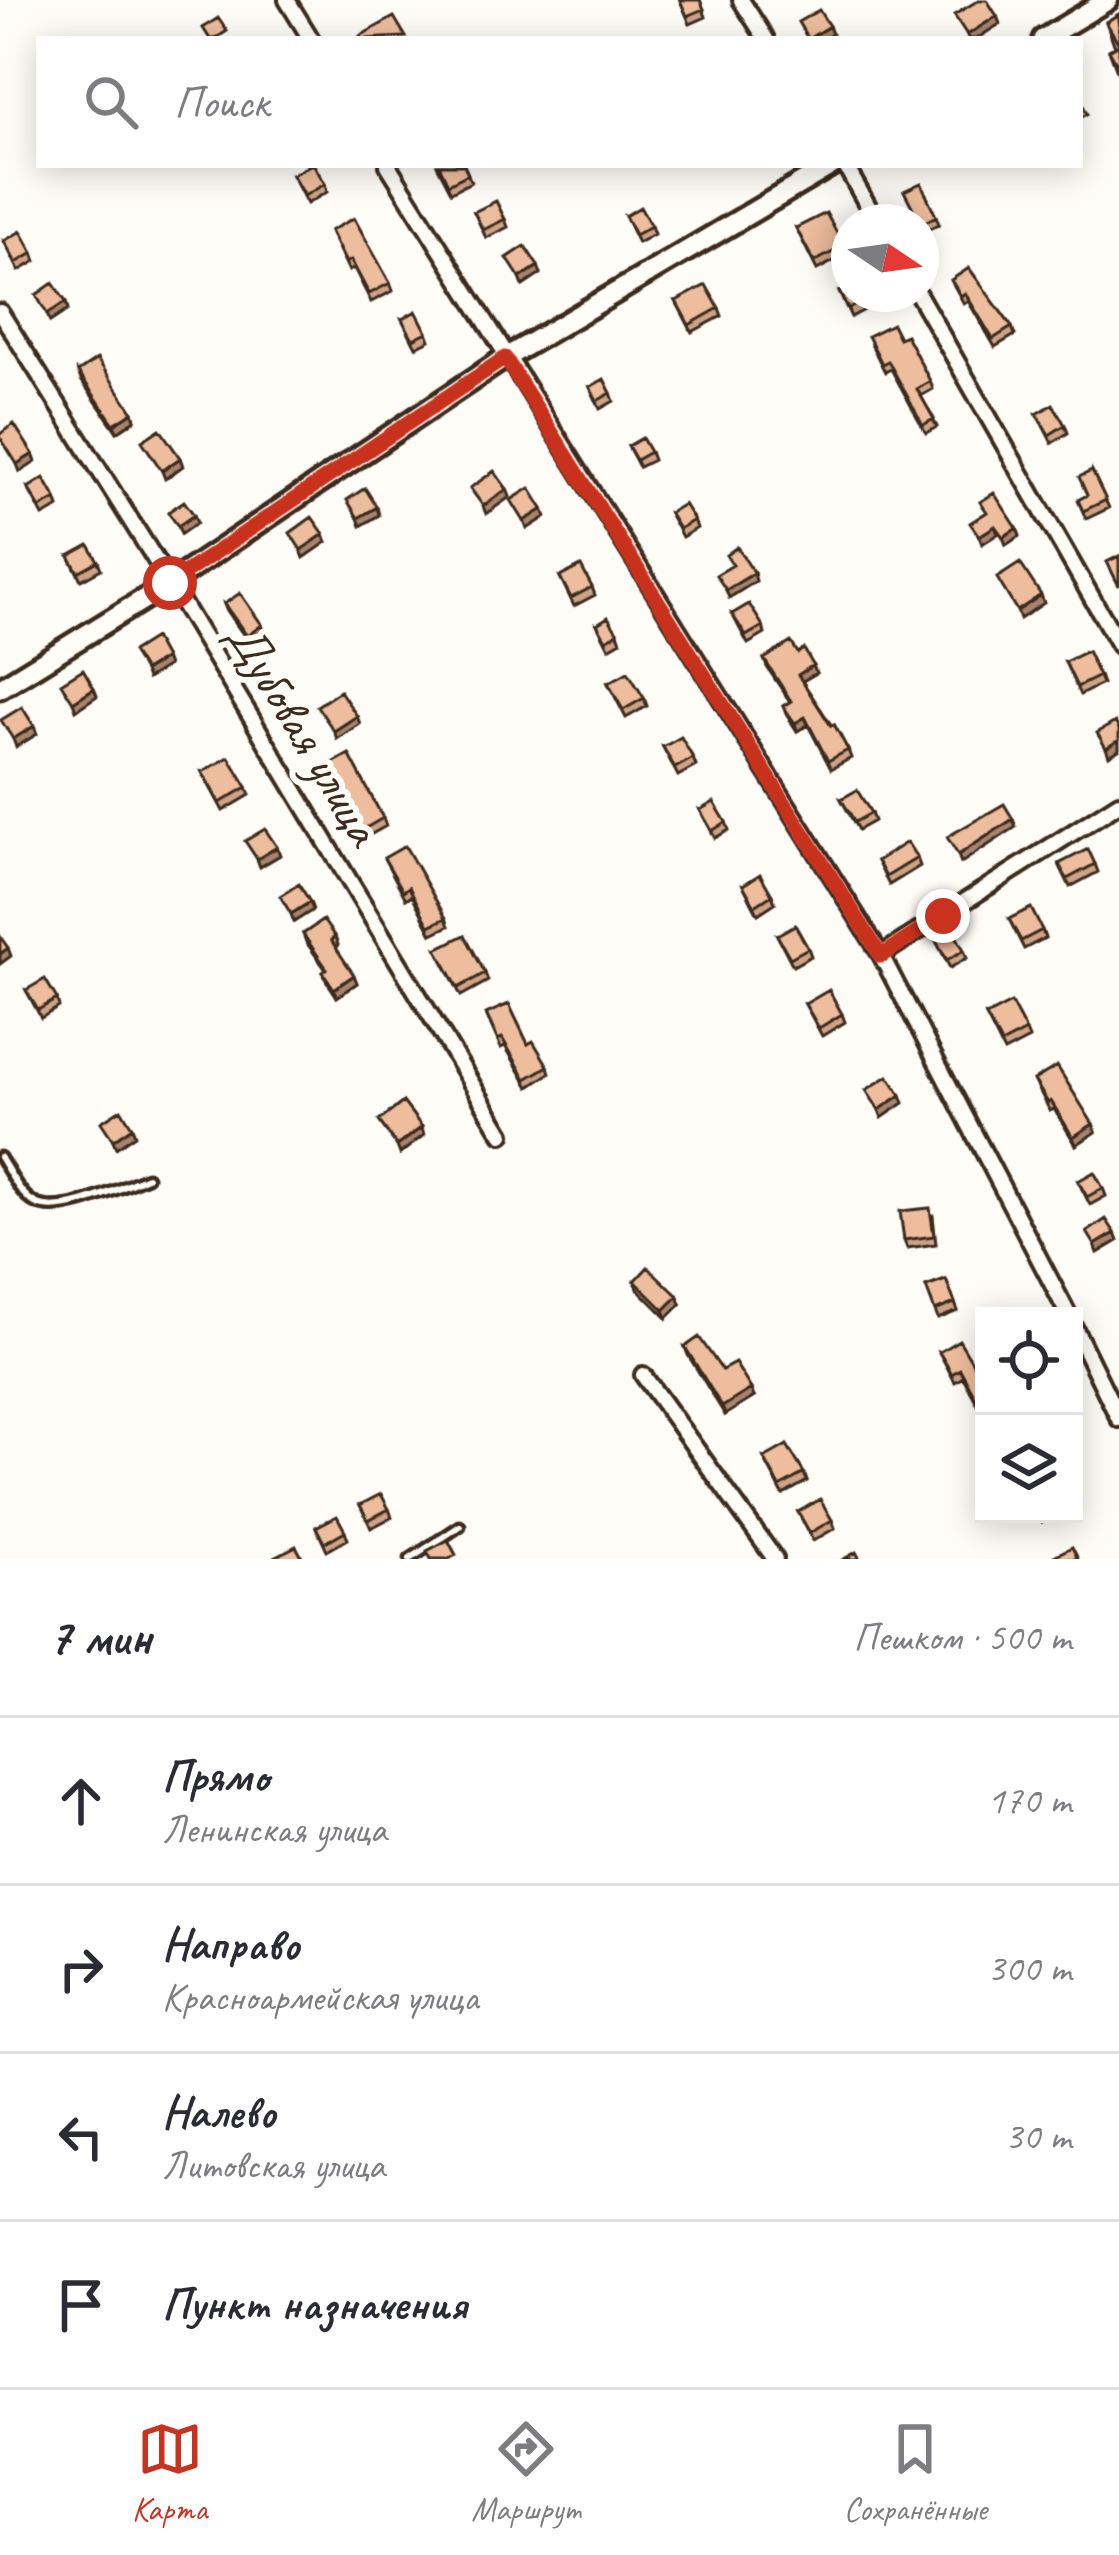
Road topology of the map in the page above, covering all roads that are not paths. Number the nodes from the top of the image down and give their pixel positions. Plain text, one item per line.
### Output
1 (287, 0) edge
2 (742, 0) edge
3 (1108, 0) edge
4 (309, 36) edge
5 (764, 36) edge
6 (1048, 36) edge
7 (390, 168) edge
8 (827, 168) edge
9 (846, 168) edge
10 (867, 204) edge
11 (0, 312) edge
12 (928, 312) edge
13 (505, 358) junction
14 (170, 583) junction
15 (1119, 646) edge
16 (0, 688) edge
17 (1119, 803) edge
18 (881, 956) junction
19 (502, 1134) dead end
20 (0, 1156) edge
21 (147, 1177) dead end
22 (1064, 1307) edge
23 (1083, 1345) edge
24 (643, 1375) dead end
25 (1119, 1419) edge
26 (460, 1526) dead end
27 (410, 1559) edge
28 (775, 1559) edge

1 - 4 street
2 - 5 street
3 - 6 main road
7 - 13 street
8 - 13 main road
9 - 10 street
11 - 14 street, Дубовая улица
12 - 15 street
13 - 14 main road
13 - 18 street
14 - 16 main road
14 - 19 street, Дубовая улица
17 - 18 street
18 - 22 street
20 - 21 lane
23 - 25 street
24 - 28 street
26 - 27 lane

